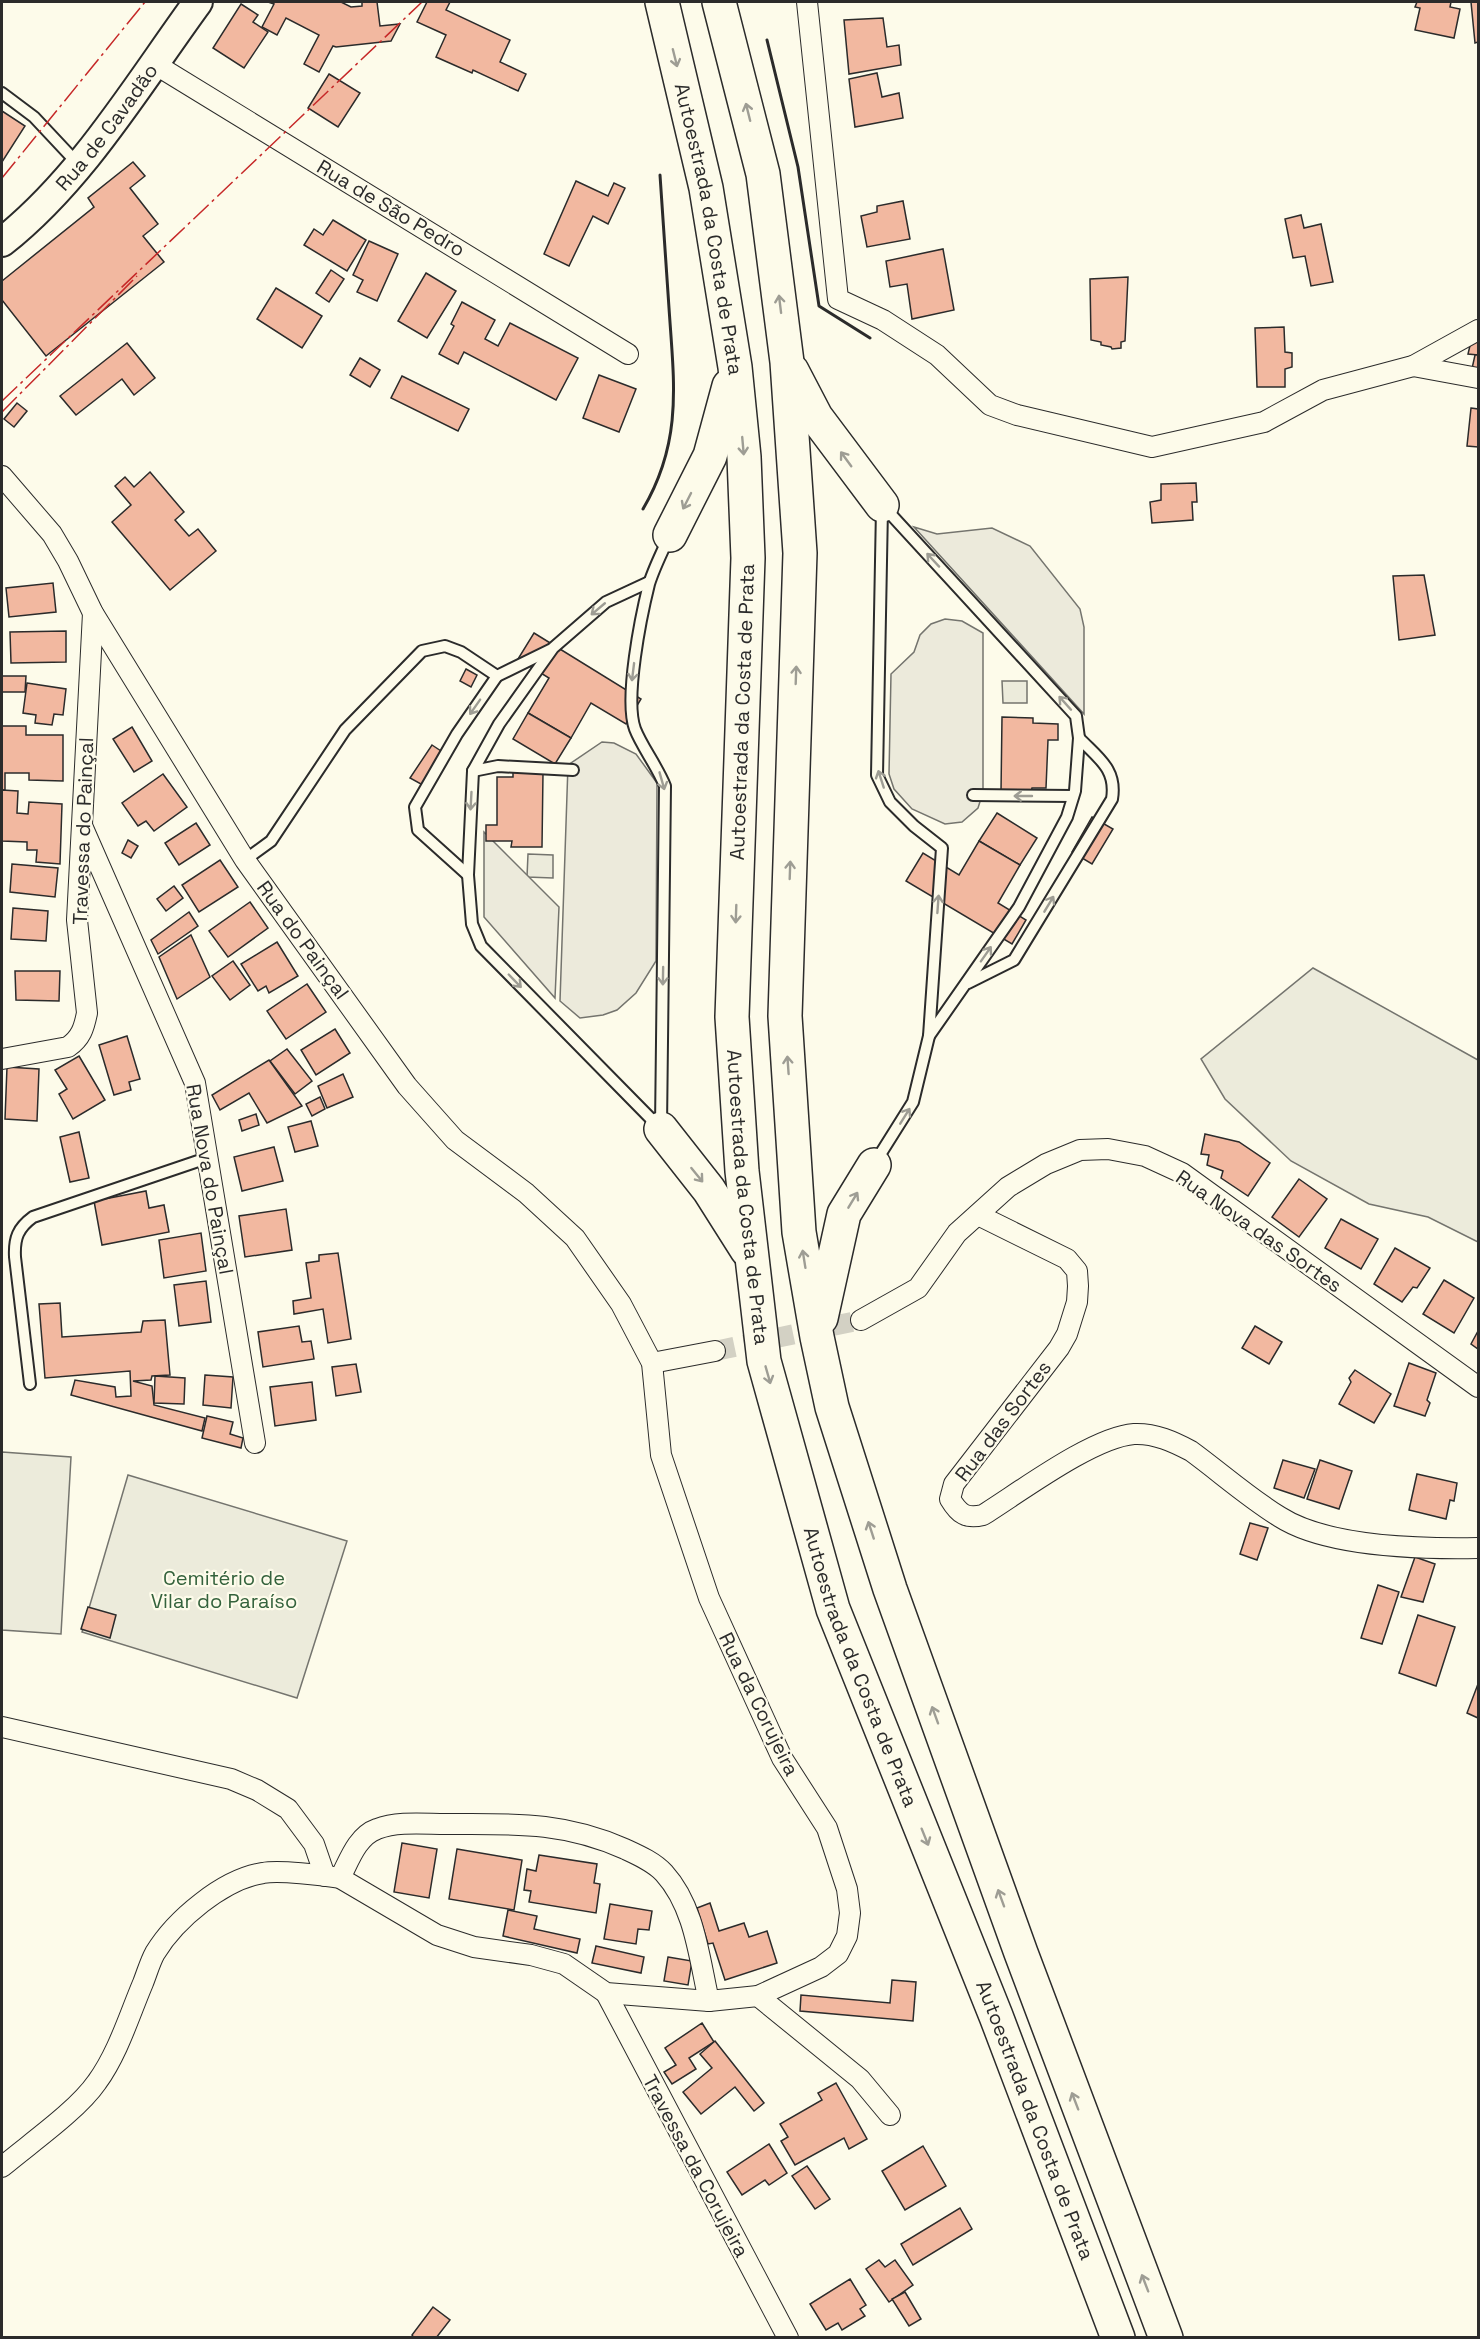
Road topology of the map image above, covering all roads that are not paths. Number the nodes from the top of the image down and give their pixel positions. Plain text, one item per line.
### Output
1 (198, 2) edge
2 (662, 2) edge
3 (718, 2) edge
4 (807, 2) edge
5 (153, 63) junction
6 (2, 93) edge
7 (79, 165) junction
8 (2, 243) edge
9 (1479, 330) edge
10 (628, 354) dead end
11 (787, 362) junction
12 (1413, 366) junction
13 (735, 367) junction
14 (1479, 378) edge
15 (2, 476) edge
16 (882, 505) junction
17 (670, 535) joint
18 (650, 582) junction
19 (93, 613) junction
20 (553, 648) junction
21 (497, 676) junction
22 (1078, 738) junction
23 (573, 770) dead end
24 (473, 771) junction
25 (973, 795) dead end
26 (1073, 796) junction
27 (83, 828) junction
28 (245, 860) junction
29 (468, 875) junction
30 (965, 985) junction
31 (929, 1036) junction
32 (2, 1059) edge
33 (661, 1129) junction
34 (207, 1158) junction
35 (874, 1165) joint
36 (978, 1215) junction
37 (750, 1255) junction
38 (861, 1320) tunnel mouth
39 (817, 1337) junction
40 (716, 1351) tunnel mouth
41 (652, 1363) junction
42 (30, 1384) dead end
43 (1479, 1387) edge
44 (255, 1443) dead end
45 (1479, 1548) edge
46 (2, 1727) edge
47 (332, 1877) junction
48 (606, 1993) junction
49 (758, 1996) junction
50 (709, 2001) junction
51 (890, 2115) dead end
52 (2, 2167) edge
53 (788, 2337) edge
54 (1118, 2337) edge
55 (1166, 2337) edge

1 - 5 street, Rua de Cavadão
2 -> 13 highway, Autoestrada da Costa de Prata
11 -> 3 highway
4 - 12 street
5 - 7 street, Rua de Cavadão
5 - 10 street, Rua de São Pedro
6 - 7 lane
7 - 8 street, Rua de Cavadão
9 - 12 street
16 -> 11 highway
39 -> 11 highway
12 - 14 street
13 -> 17 highway
13 -> 37 highway, Autoestrada da Costa de Prata
15 - 19 street, Rua do Painçal
22 -> 16 lane
31 -> 16 lane
17 - 18 lane
18 -> 20 lane
18 -> 33 lane
19 - 27 street, Travessa do Painçal
19 - 28 street, Rua do Painçal
20 - 21 lane
20 - 24 lane
21 - 28 lane
21 -> 29 lane
22 - 26 lane
30 -> 22 lane
23 - 24 lane
24 -> 29 lane
26 -> 25 lane
30 -> 26 lane
27 - 32 street, Travessa do Painçal
27 - 34 street, Rua Nova do Painçal
28 - 41 street, Rua do Painçal
29 -> 33 lane
30 - 31 lane
35 -> 31 lane
33 -> 37 highway
34 - 42 lane
34 - 44 street, Rua Nova do Painçal
39 -> 35 highway
36 - 38 street, Rua Nova das Sortes
36 - 43 street, Rua Nova das Sortes
36 - 45 street, Rua das Sortes
37 -> 54 highway, Autoestrada da Costa de Prata
55 -> 39 highway
40 - 41 street
41 - 49 street, Rua da Corujeira
46 - 47 street
47 - 48 street
47 - 50 street
47 - 52 street
48 - 50 street, Rua da Corujeira
48 - 53 street, Travessa da Corujeira
49 - 50 street, Rua da Corujeira
49 - 51 street

